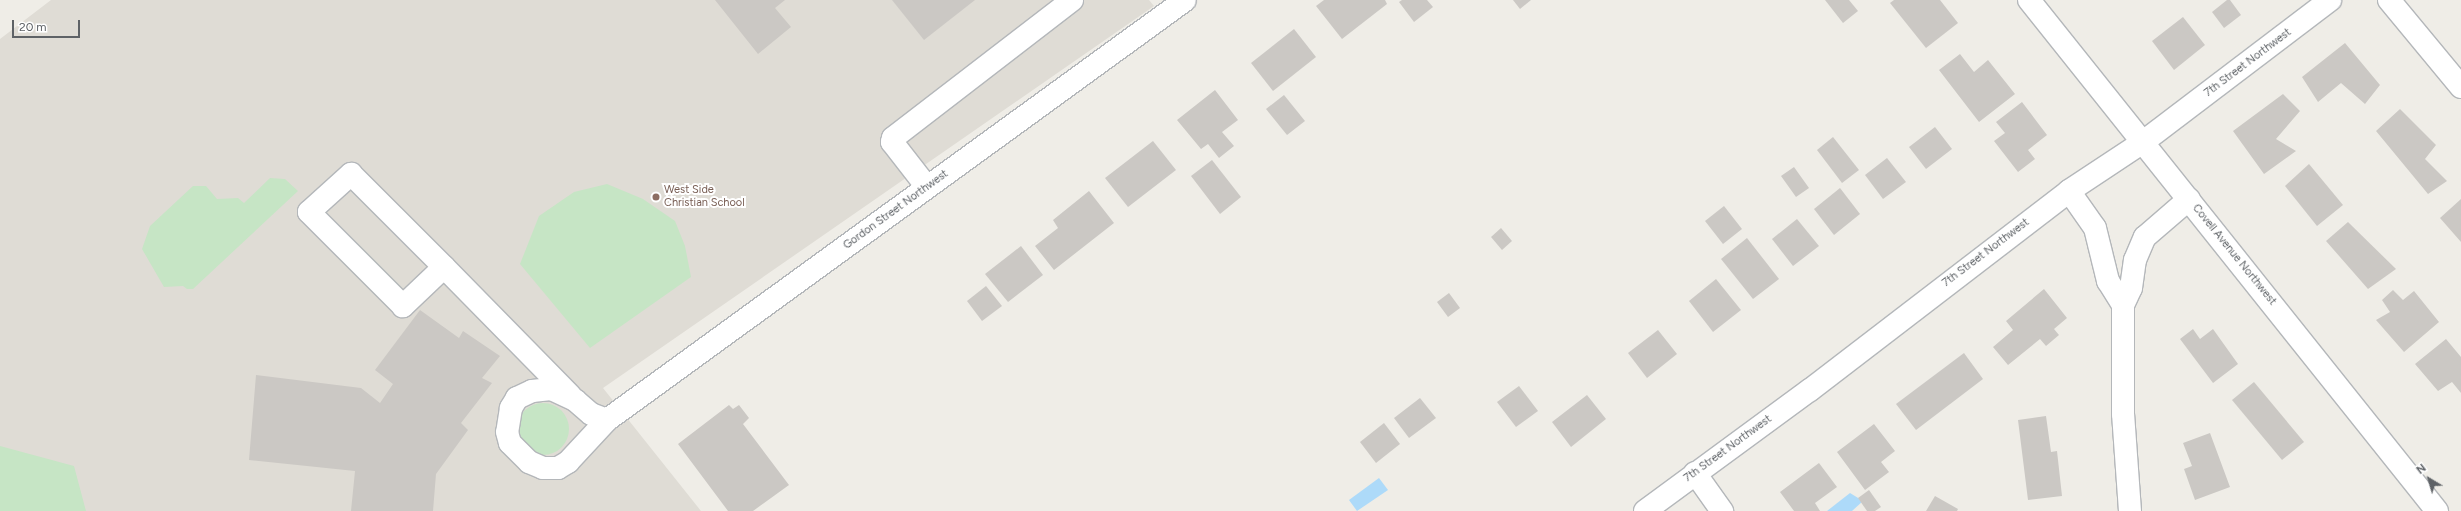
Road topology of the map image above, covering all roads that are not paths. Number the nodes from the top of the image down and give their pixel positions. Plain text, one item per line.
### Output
1 (1072, 0) edge
2 (2029, 0) edge
3 (2330, 0) edge
4 (2390, 0) edge
5 (1176, 2) edge
6 (2461, 87) edge
7 (2143, 142) junction
8 (927, 187) junction
9 (2069, 191) junction
10 (2189, 199) junction
11 (444, 267) junction
12 (2124, 305) junction
13 (575, 400) junction
14 (607, 420) junction
15 (1695, 473) junction
16 (1645, 511) edge
17 (1722, 511) edge
18 (2130, 511) edge
19 (2437, 511) edge

1 - 8 street
2 - 7 street, Covell Avenue Northwest
3 - 7 street, 7th Street Northwest
4 - 6 street
5 - 8 street, Gordon Street Northwest
7 - 9 street, 7th Street Northwest
7 - 10 street, Covell Avenue Northwest
8 - 14 street, Gordon Street Northwest
9 - 12 street
9 - 15 street, 7th Street Northwest
10 - 12 street
10 - 19 street, Covell Avenue Northwest
11 - 11 street
11 - 13 street
12 - 18 street
13 - 14 street
13 - 14 street
15 - 16 street, 7th Street Northwest
15 - 17 street

